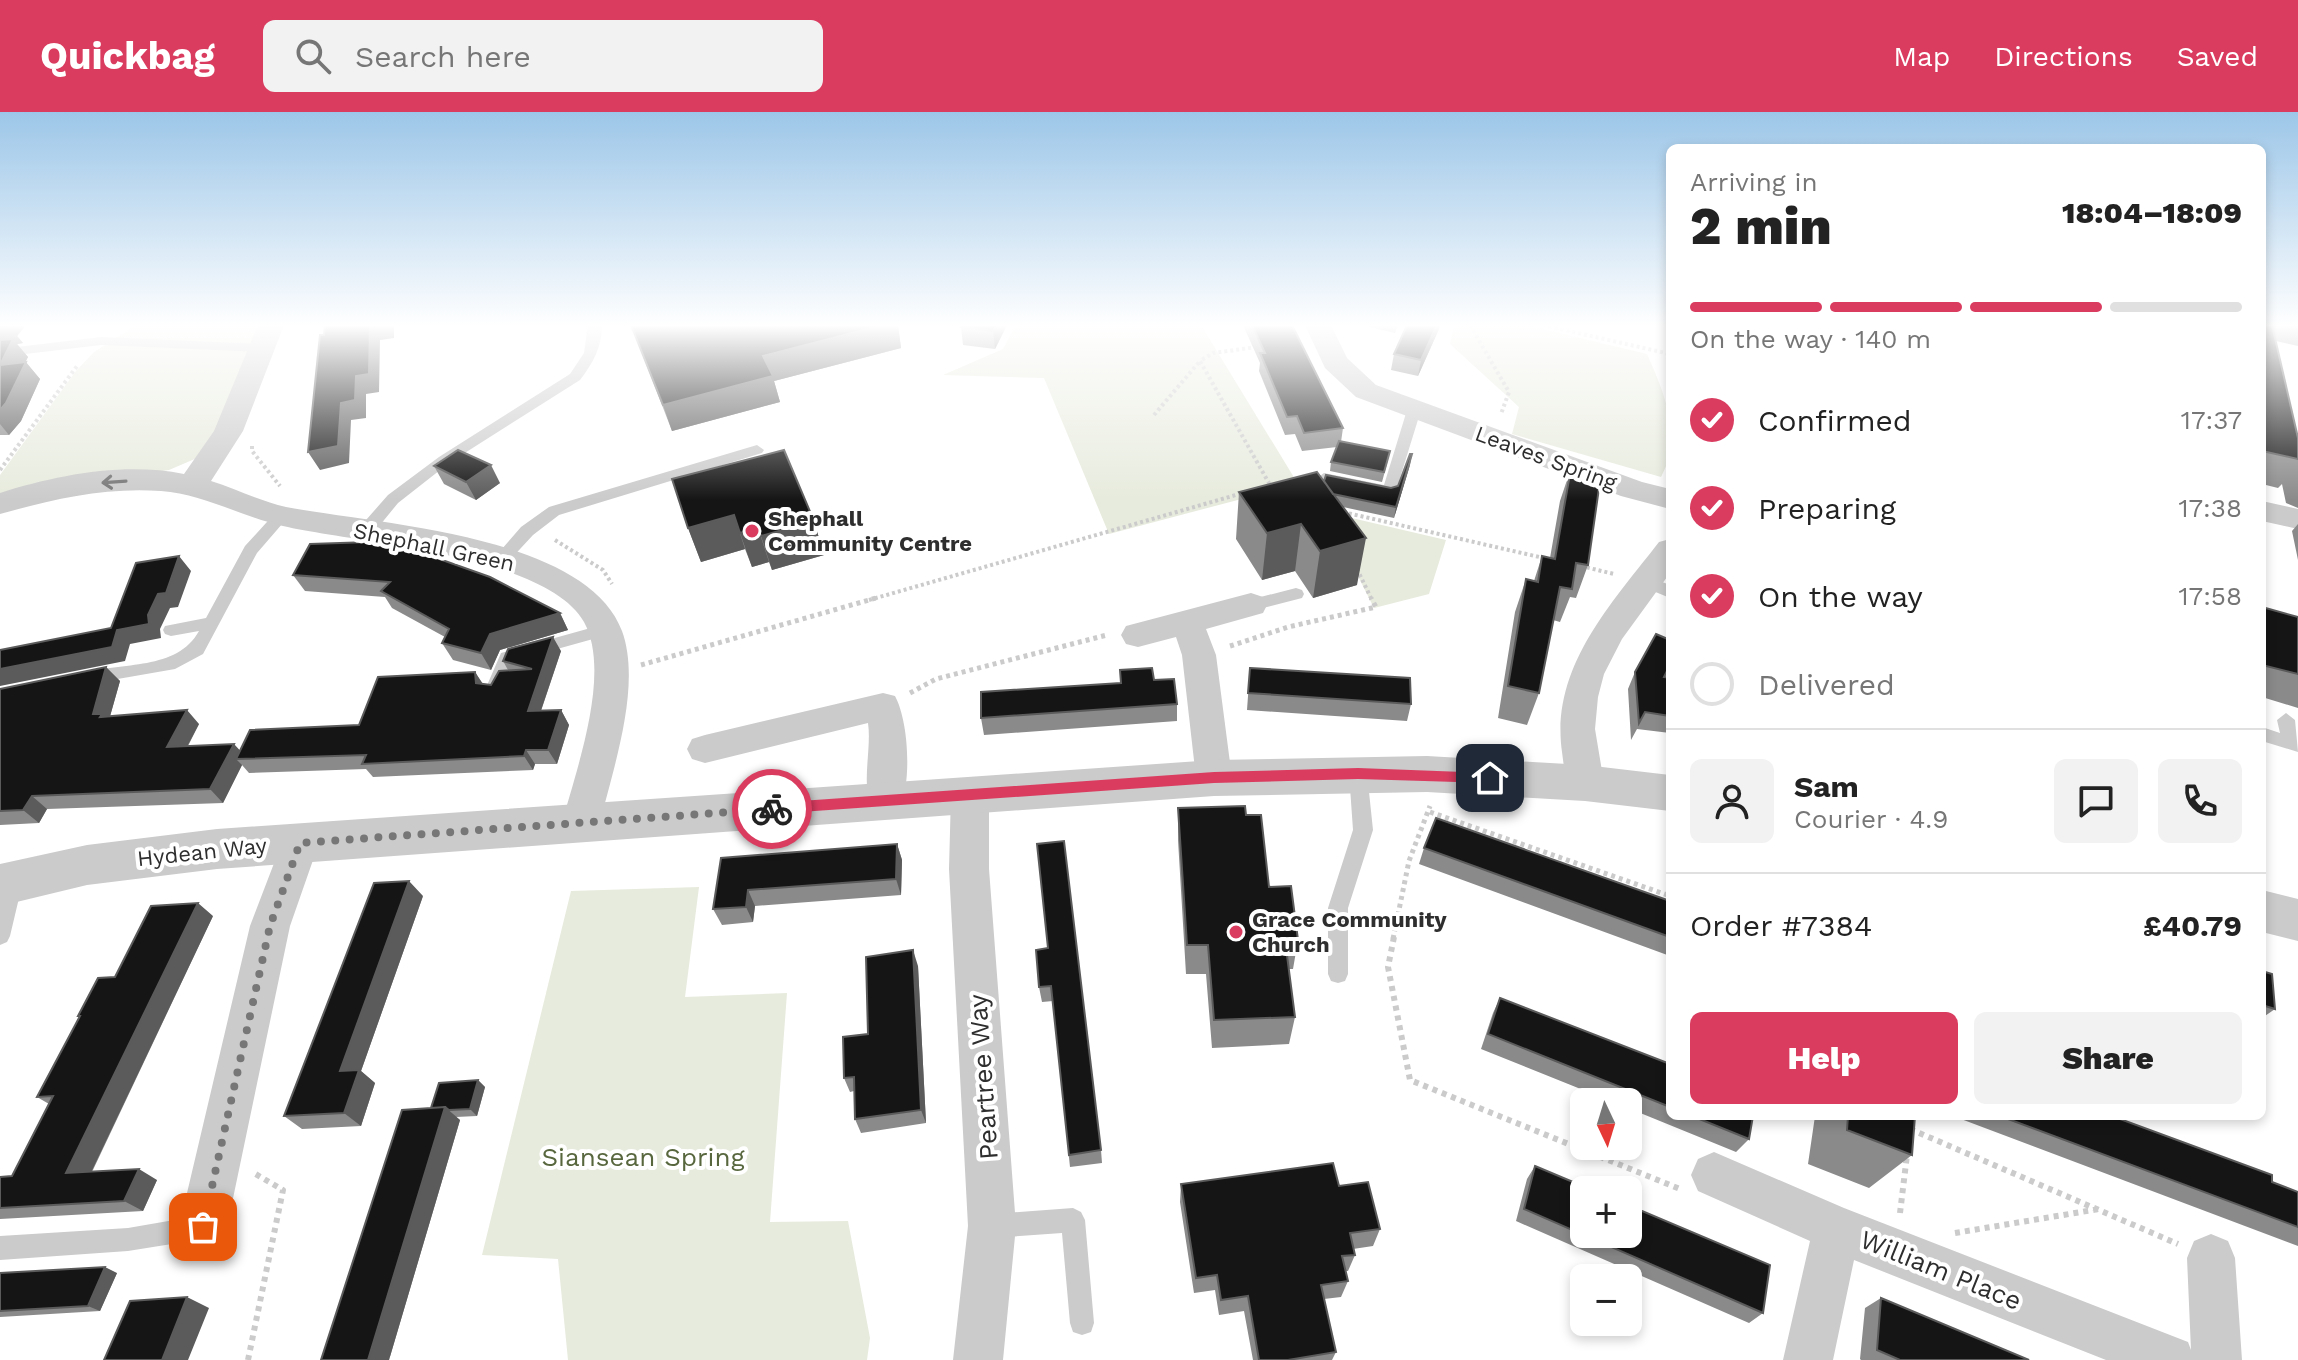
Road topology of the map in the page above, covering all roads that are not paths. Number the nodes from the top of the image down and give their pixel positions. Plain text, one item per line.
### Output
1 (247, 383) edge
2 (565, 383) edge
3 (1355, 383) edge
4 (1414, 410) junction
5 (757, 450) dead end
6 (1324, 478) edge
7 (191, 485) junction
8 (1666, 498) edge
9 (0, 504) edge
10 (2266, 512) edge
11 (281, 516) junction
12 (2298, 519) edge
13 (365, 532) junction
14 (502, 558) junction
15 (1666, 563) edge
16 (1659, 587) edge
17 (1296, 594) dead end
18 (1251, 605) joint
19 (1187, 622) junction
20 (212, 623) junction
21 (171, 630) dead end
22 (605, 630) junction
23 (1138, 635) road end
24 (70, 682) edge
25 (494, 691) edge
26 (2286, 720) dead end
27 (2266, 735) edge
28 (2295, 744) edge
29 (705, 749) dead end
30 (1358, 773) junction
31 (1214, 778) junction
32 (1585, 783) junction
33 (1666, 793) edge
34 (970, 794) junction
35 (886, 799) junction
36 (581, 823) junction
37 (300, 843) junction
38 (6, 883) edge
39 (2266, 912) edge
40 (2298, 920) edge
41 (0, 936) edge
42 (1338, 974) dead end
43 (1714, 1175) road end
44 (992, 1226) junction
45 (203, 1227) joint
46 (1837, 1229) junction
47 (0, 1248) edge
48 (2211, 1258) road end
49 (1082, 1323) dead end
50 (978, 1360) edge
51 (1808, 1360) edge
52 (2170, 1360) edge
53 (2217, 1360) edge

1 - 7 street
2 - 13 lane
3 - 4 street, Leaves Spring
4 - 6 lane
4 - 8 street, Leaves Spring
5 - 14 lane
7 -> 9 street, Shephall Green
7 - 11 street, Shephall Green
10 - 12 street
11 - 13 street, Shephall Green
11 - 20 lane
13 - 14 street, Shephall Green
14 - 22 street, Shephall Green
15 - 16 street
16 - 32 street
17 - 18 lane
18 - 19 street
19 - 23 street
19 - 31 street
20 - 21 lane
20 - 24 lane
22 - 25 lane
22 - 36 street, Shephall Green
26 - 28 lane
27 - 28 lane
29 - 35 street
30 - 31 street, Hydean Way
30 - 32 street, Hydean Way
30 - 42 lane
31 - 34 street, Hydean Way
32 - 33 street, Hydean Way
34 - 35 street, Hydean Way
34 - 44 street, Peartree Way
35 - 36 street, Hydean Way
36 - 37 street, Hydean Way
37 - 38 street, Hydean Way
37 - 45 street
38 - 41 lane
39 - 40 street
43 - 46 street, William Place
44 - 49 lane
44 - 50 street, Peartree Way
45 - 47 lane
46 - 51 street
46 - 52 street, William Place
48 - 53 street

